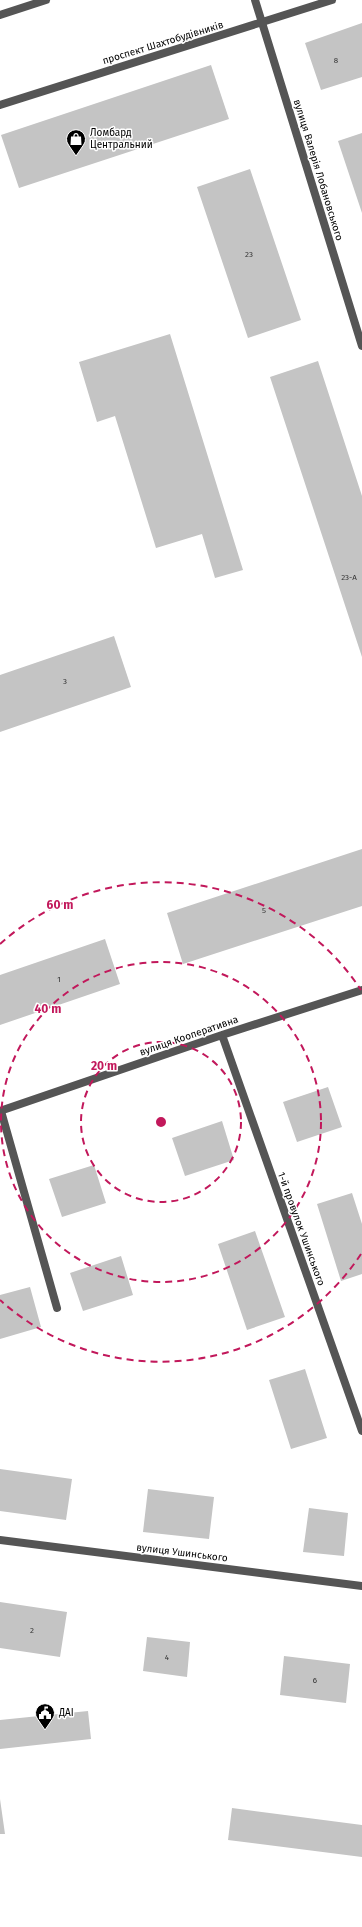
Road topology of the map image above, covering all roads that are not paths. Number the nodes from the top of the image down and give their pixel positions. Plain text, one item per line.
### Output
1 (46, 0) edge
2 (255, 0) edge
3 (332, 0) edge
4 (0, 15) edge
5 (262, 23) junction
6 (0, 105) edge
7 (362, 346) edge
8 (362, 990) edge
9 (222, 1035) junction
10 (1, 1111) edge
11 (57, 1308) dead end
12 (362, 1430) edge
13 (0, 1540) edge
14 (362, 1586) edge

1 - 4 street
2 - 5 street, вулиця Валерія Лобановського
3 - 5 street, проспект Шахтобудівників
5 - 6 street, проспект Шахтобудівників
5 - 7 street, вулиця Валерія Лобановського
8 - 9 street, вулиця Кооперативна
9 - 10 street, вулиця Кооперативна
9 - 12 street, 1-й провулок Ушинського
10 - 11 street
13 - 14 street, вулиця Ушинського

